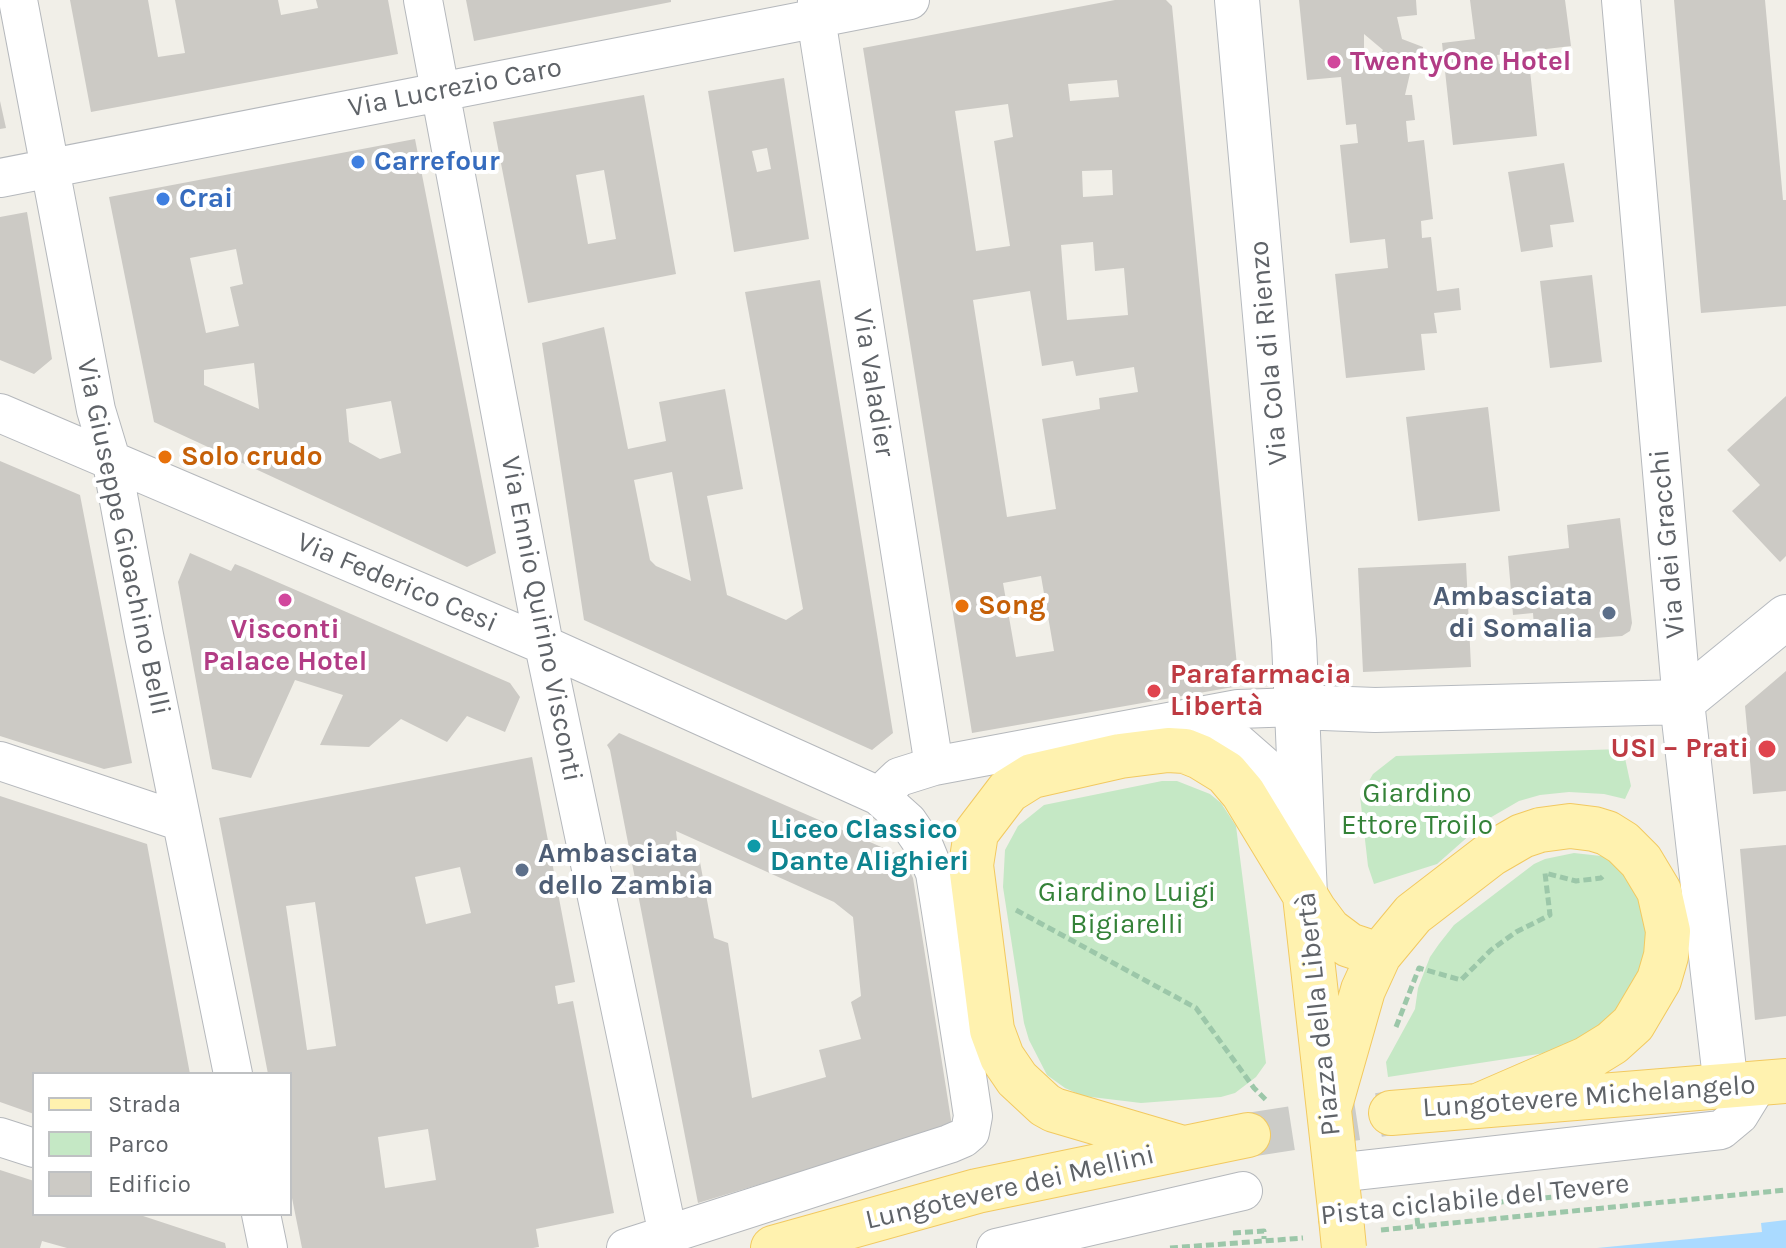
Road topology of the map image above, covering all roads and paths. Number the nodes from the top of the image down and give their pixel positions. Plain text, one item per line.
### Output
1 (18, 0) edge
2 (423, 0) edge
3 (910, 0) edge
4 (1237, 0) edge
5 (1621, 0) edge
6 (816, 9) edge
7 (441, 91) junction
8 (50, 169) junction
9 (0, 178) edge
10 (0, 413) edge
11 (112, 463) junction
12 (1786, 617) edge
13 (544, 645) junction
14 (1682, 702) junction
15 (1298, 707) junction
16 (1167, 721) junction
17 (0, 761) edge
18 (934, 766) junction
19 (879, 796) junction
20 (1302, 809) junction
21 (182, 822) junction
22 (1629, 848) junction
23 (973, 890) junction
24 (1305, 896) junction
25 (1379, 955) junction
26 (1394, 1029) dead end
27 (233, 1072) edge
28 (1757, 1084) edge
29 (1480, 1105) junction
30 (1329, 1109) junction
31 (1391, 1113) tunnel mouth
32 (1259, 1120) joint
33 (972, 1126) joint
34 (0, 1137) edge
35 (32, 1147) edge
36 (1183, 1148) junction
37 (1336, 1173) junction
38 (1620, 1174) dead end
39 (1786, 1190) edge
40 (1243, 1191) dead end
41 (1418, 1226) junction
42 (1243, 1232) dead end
43 (1342, 1233) edge
44 (668, 1235) junction
45 (1264, 1239) junction
46 (626, 1248) edge
47 (773, 1248) edge
48 (996, 1248) edge
49 (1169, 1248) edge

1 - 8 street, Via Giuseppe Gioachino Belli
2 - 7 street, Via Ennio Quirino Visconti
3 - 6 street, Via Lucrezio Caro
4 - 15 main road, Via Cola di Rienzo
5 - 14 street, Via dei Gracchi
6 - 7 street, Via Lucrezio Caro
6 - 18 street, Via Valadier
7 - 8 street, Via Lucrezio Caro
7 - 13 street, Via Ennio Quirino Visconti
8 - 9 street, Via Lucrezio Caro
8 - 11 street, Via Giuseppe Gioachino Belli
10 - 11 street, Via Federico Cesi
11 - 13 street, Via Federico Cesi
11 - 21 street, Via Giuseppe Gioachino Belli
12 - 14 main road
13 - 19 street, Via Federico Cesi
13 - 44 street, Via Ennio Quirino Visconti
14 - 15 main road
14 - 28 main road, Via dei Gracchi
15 - 16 street
15 - 20 main road, Piazza della Libertà
16 - 18 street
16 - 20 street
17 - 21 street
18 - 19 street
19 - 33 street, Via Federico Cesi
20 - 24 main road, Piazza della Libertà
21 - 27 street, Via Giuseppe Gioachino Belli
22 - 25 main road
22 - 26 path
22 - 29 main road
23 - 24 main road
23 - 32 path
23 - 36 main road
24 - 25 main road
24 - 30 main road, Piazza della Libertà
25 - 30 main road
28 - 29 main road, Lungotevere Michelangelo
28 - 37 street
29 - 31 main road, Lungotevere Michelangelo
30 - 37 main road, Piazza della Libertà
32 - 36 main road, Lungotevere dei Mellini
33 - 44 street, Lungotevere dei Mellini
34 - 35 street
36 - 47 main road, Lungotevere dei Mellini
37 - 43 main road, Piazza della Libertà
38 - 41 path
39 - 41 path, Pista ciclabile del Tevere
40 - 48 street
41 - 43 path, Pista ciclabile del Tevere
42 - 45 path
43 - 45 path, Pista ciclabile del Tevere
44 - 46 street, Lungotevere dei Mellini
45 - 49 path, Pista ciclabile del Tevere

